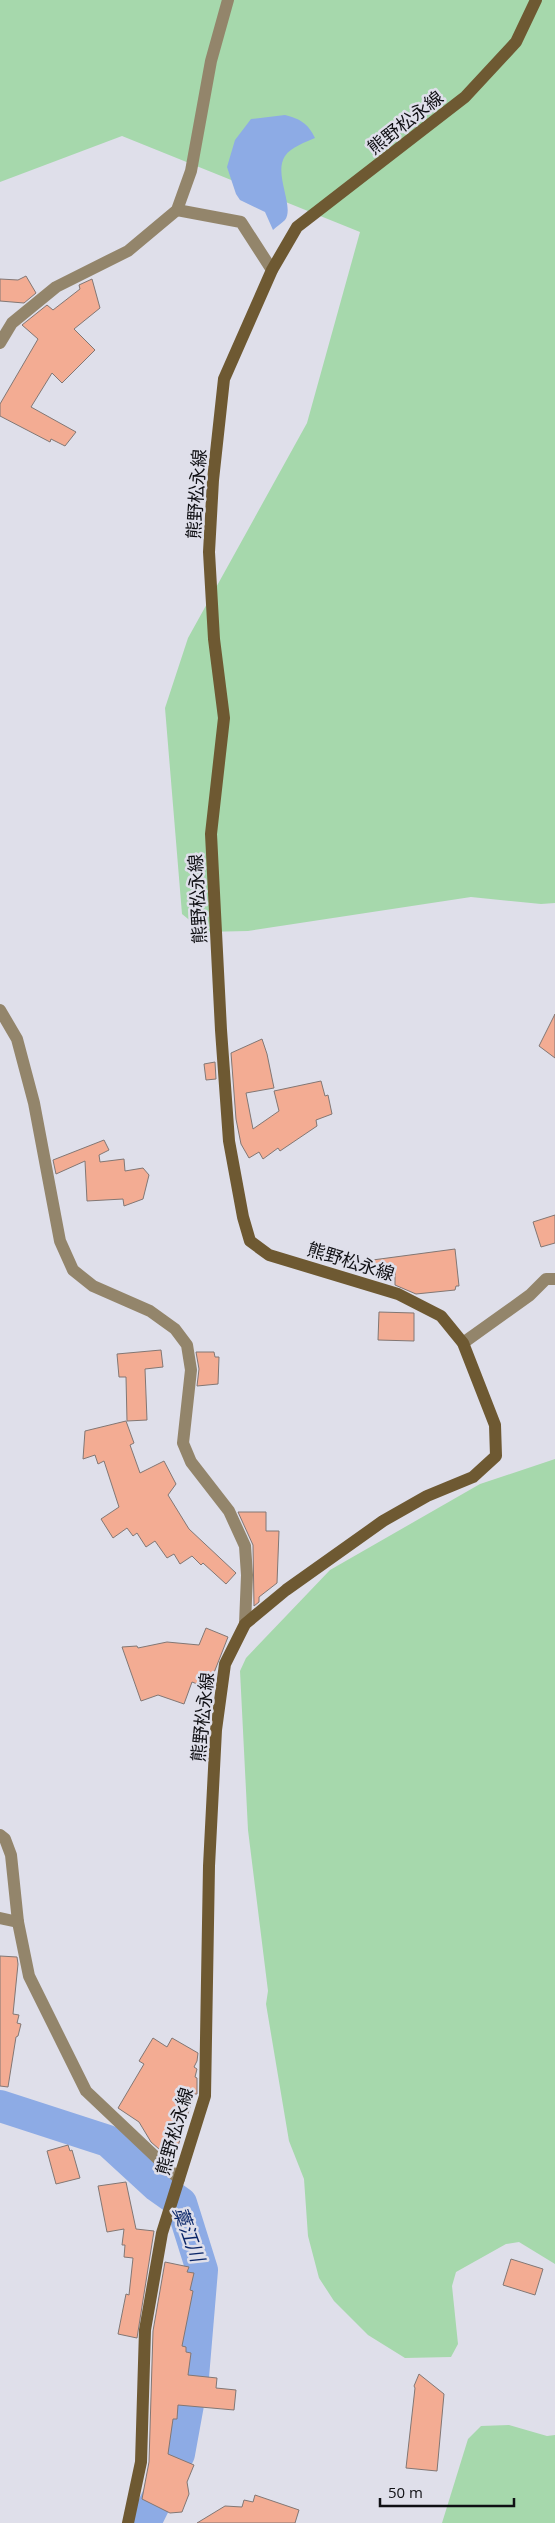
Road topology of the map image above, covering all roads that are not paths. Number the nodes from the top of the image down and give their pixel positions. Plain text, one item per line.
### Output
1 (228, 0) edge
2 (536, 0) edge
3 (177, 210) junction
4 (272, 270) junction
5 (0, 344) edge
6 (0, 1010) edge
7 (555, 1279) edge
8 (463, 1343) junction
9 (245, 1624) junction
10 (0, 1835) edge
11 (0, 1918) edge
12 (18, 1922) junction
13 (177, 2184) junction
14 (128, 2523) edge

1 - 3 street
2 - 4 main road, 熊野松永線
3 - 4 street
3 - 5 street
4 - 8 main road, 熊野松永線
6 - 9 street
7 - 8 street
8 - 9 main road, 熊野松永線
9 - 13 main road, 熊野松永線
10 - 12 street
11 - 12 street
12 - 13 street
13 - 14 main road, 熊野松永線

